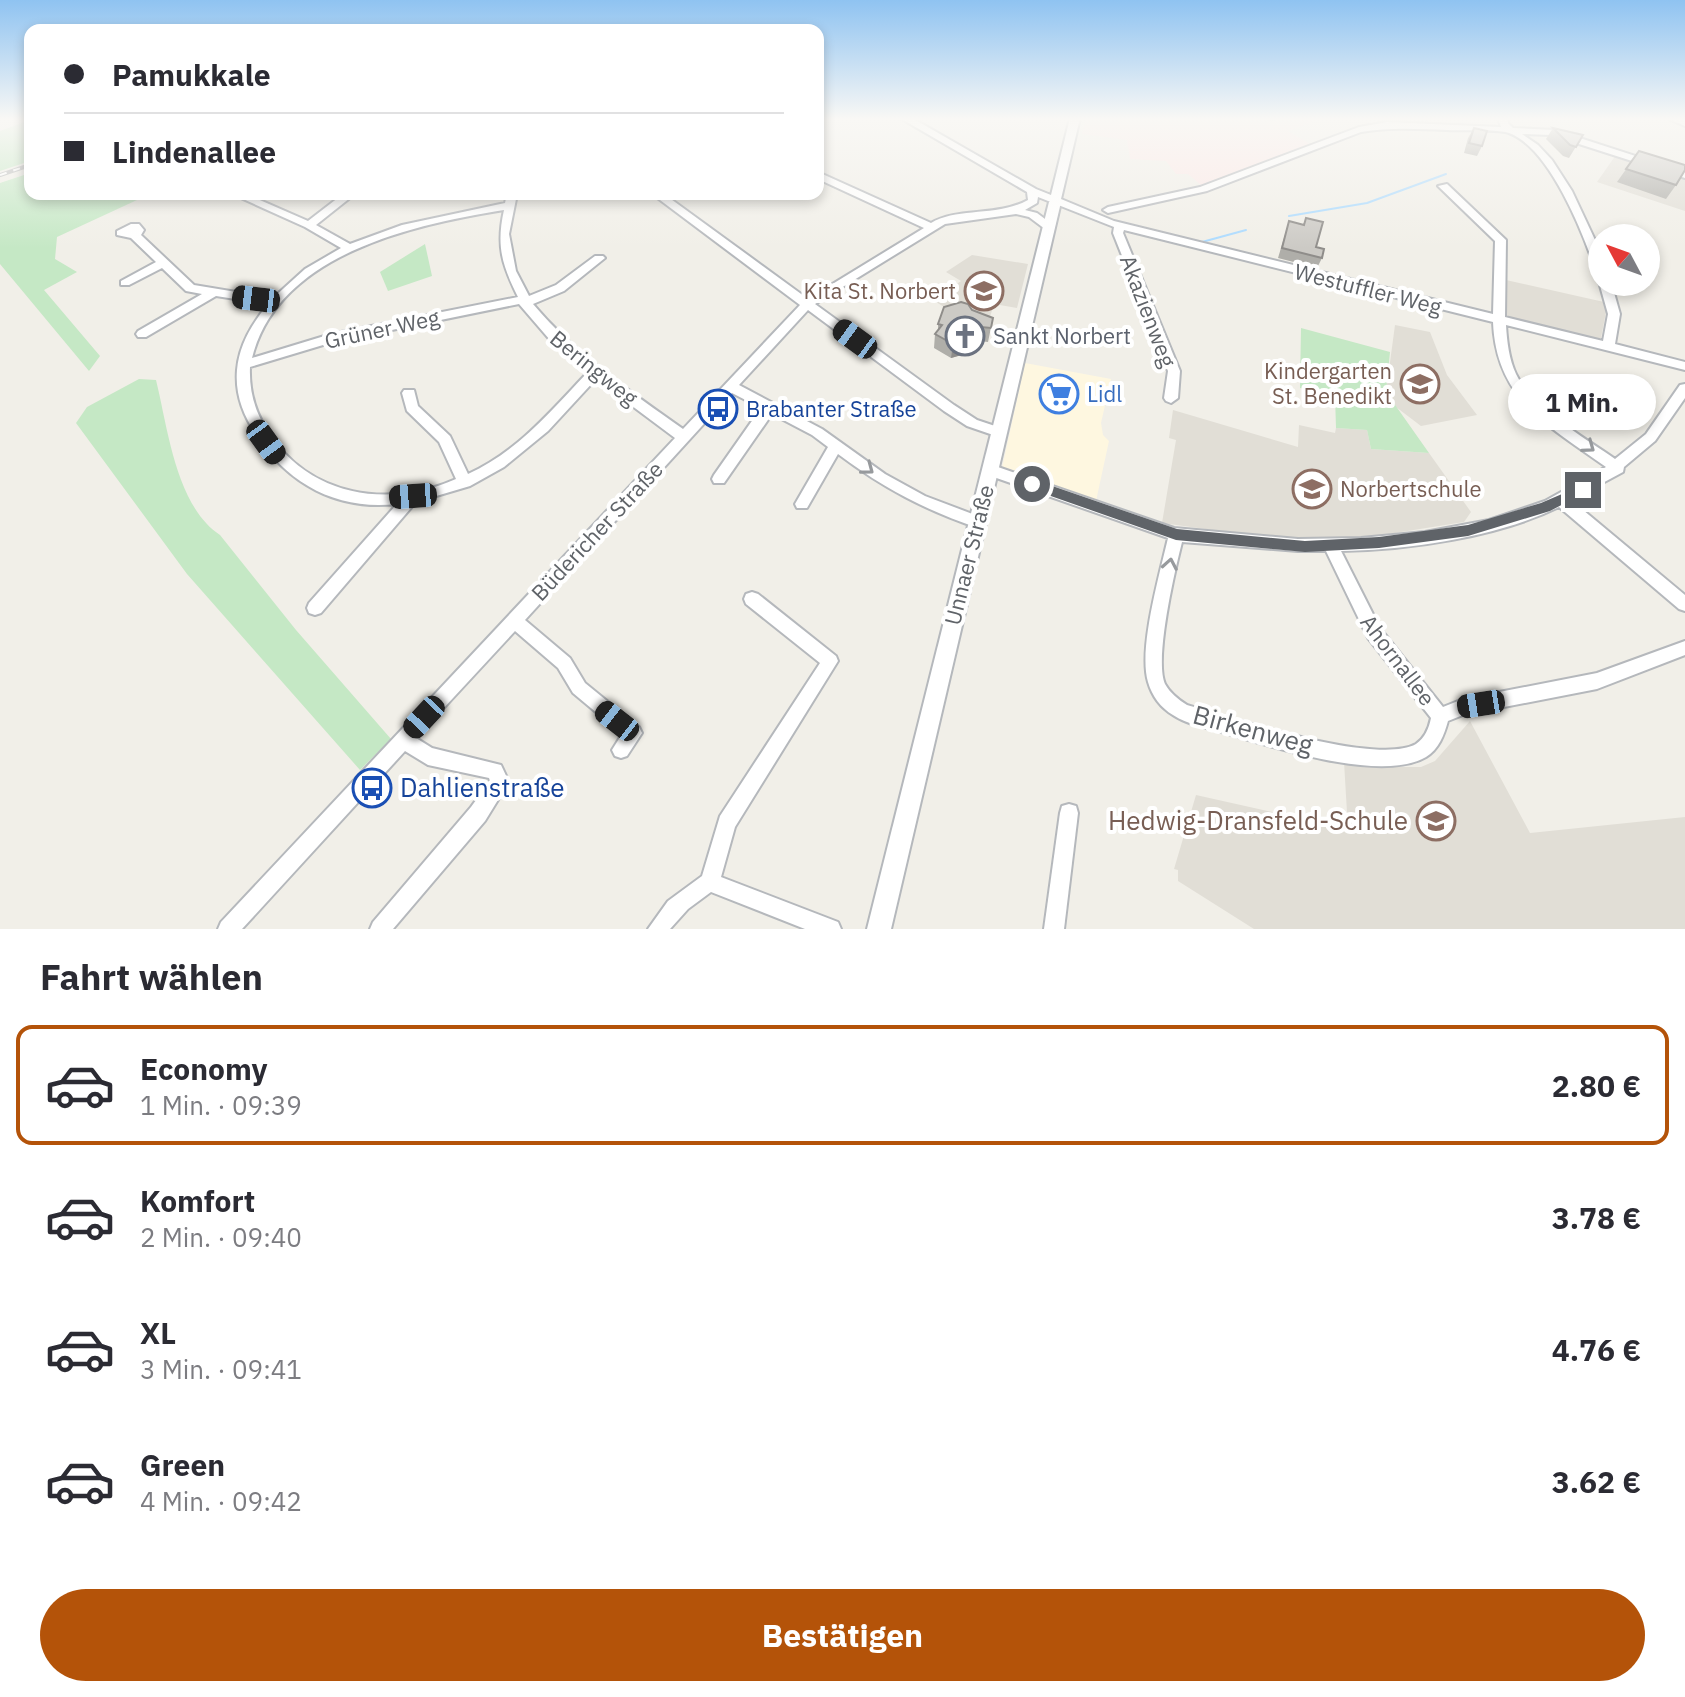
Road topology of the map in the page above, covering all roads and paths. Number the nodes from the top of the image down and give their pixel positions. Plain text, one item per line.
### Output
1 (979, 161) edge
2 (1064, 161) edge
3 (1279, 161) edge
4 (1546, 161) edge
5 (1644, 161) edge
6 (1685, 175) edge
7 (824, 178) edge
8 (1059, 182) junction
9 (1018, 184) junction
10 (1443, 186) dead end
11 (1032, 191) junction
12 (251, 200) edge
13 (342, 200) edge
14 (510, 200) edge
15 (665, 200) edge
16 (1055, 202) junction
17 (1108, 210) dead end
18 (1015, 211) junction
19 (309, 225) junction
20 (1120, 226) junction
21 (931, 227) junction
22 (1049, 227) junction
23 (135, 236) dead end
24 (1588, 237) edge
25 (351, 249) junction
26 (599, 258) dead end
27 (163, 263) junction
28 (125, 283) dead end
29 (212, 293) junction
30 (1609, 296) edge
31 (277, 302) junction
32 (524, 302) junction
33 (807, 304) junction
34 (1502, 322) junction
35 (142, 334) dead end
36 (1608, 348) junction
37 (244, 365) junction
38 (1685, 366) edge
39 (595, 372) junction
40 (730, 386) junction
41 (1685, 388) edge
42 (409, 393) dead end
43 (1171, 398) dead end
44 (770, 406) junction
45 (999, 432) junction
46 (684, 437) junction
47 (836, 445) junction
48 (1618, 468) junction
49 (990, 470) junction
50 (719, 479) dead end
51 (465, 482) junction
52 (413, 496) junction
53 (1562, 501) junction
54 (802, 504) dead end
55 (978, 522) junction
56 (1176, 534) junction
57 (1331, 546) junction
58 (752, 599) dead end
59 (1685, 604) edge
60 (315, 608) dead end
61 (514, 620) junction
62 (1685, 648) edge
63 (1440, 716) junction
64 (404, 740) junction
65 (621, 750) dead end
66 (1069, 813) dead end
67 (710, 882) junction
68 (228, 929) edge
69 (380, 929) edge
70 (658, 929) edge
71 (831, 929) edge
72 (879, 929) edge
73 (1054, 929) edge

1 - 9 street, Westuffler Weg
2 - 8 street, Unnaer Straße
3 - 17 street
4 - 24 street
5 - 6 street
7 - 21 street
8 - 9 street
8 - 16 street, Unnaer Straße
9 - 11 street, Westuffler Weg
10 - 34 street
11 - 16 street, Westuffler Weg
11 - 18 street
12 - 19 street
13 - 19 street
14 - 25 street
14 - 32 street, Beringweg
15 - 33 street
16 - 20 street, Westuffler Weg
16 - 22 street, Unnaer Straße
18 - 21 street, Büdericher Straße
18 - 22 street
19 - 25 street
20 - 34 street, Westuffler Weg
20 - 43 street, Akazienweg
21 - 33 street, Büdericher Straße
22 - 45 street, Unnaer Straße
23 - 27 street
25 - 31 street
26 - 32 street, Grüner Weg
27 - 28 street
27 - 29 street
29 - 31 street
29 - 35 street
30 - 36 street
31 - 37 street
32 - 37 street, Grüner Weg
32 - 39 street, Beringweg
33 - 40 street, Büdericher Straße
33 - 45 street
34 - 36 street, Westuffler Weg
34 -> 48 street
36 - 38 street, Westuffler Weg
37 - 52 street
39 - 46 street, Beringweg
39 - 51 street
40 - 44 street
40 - 46 street, Büdericher Straße
41 - 48 street
42 - 51 street
44 - 47 street
44 - 50 street
45 - 49 street, Unnaer Straße
46 - 61 street, Büdericher Straße
47 - 54 street
47 -> 55 street
48 - 53 street
49 - 55 street, Unnaer Straße
49 - 56 street
51 - 52 street
52 - 60 street
53 - 57 street
53 - 59 street
55 - 72 street, Unnaer Straße
56 - 57 street
63 -> 56 street, Birkenweg
57 - 63 street, Ahornallee
58 - 67 street
61 - 64 street, Büdericher Straße
61 - 65 street
62 - 63 street, Ahornallee
64 - 68 street, Büdericher Straße
64 - 69 street
66 - 73 street
67 - 70 street
67 - 71 street

